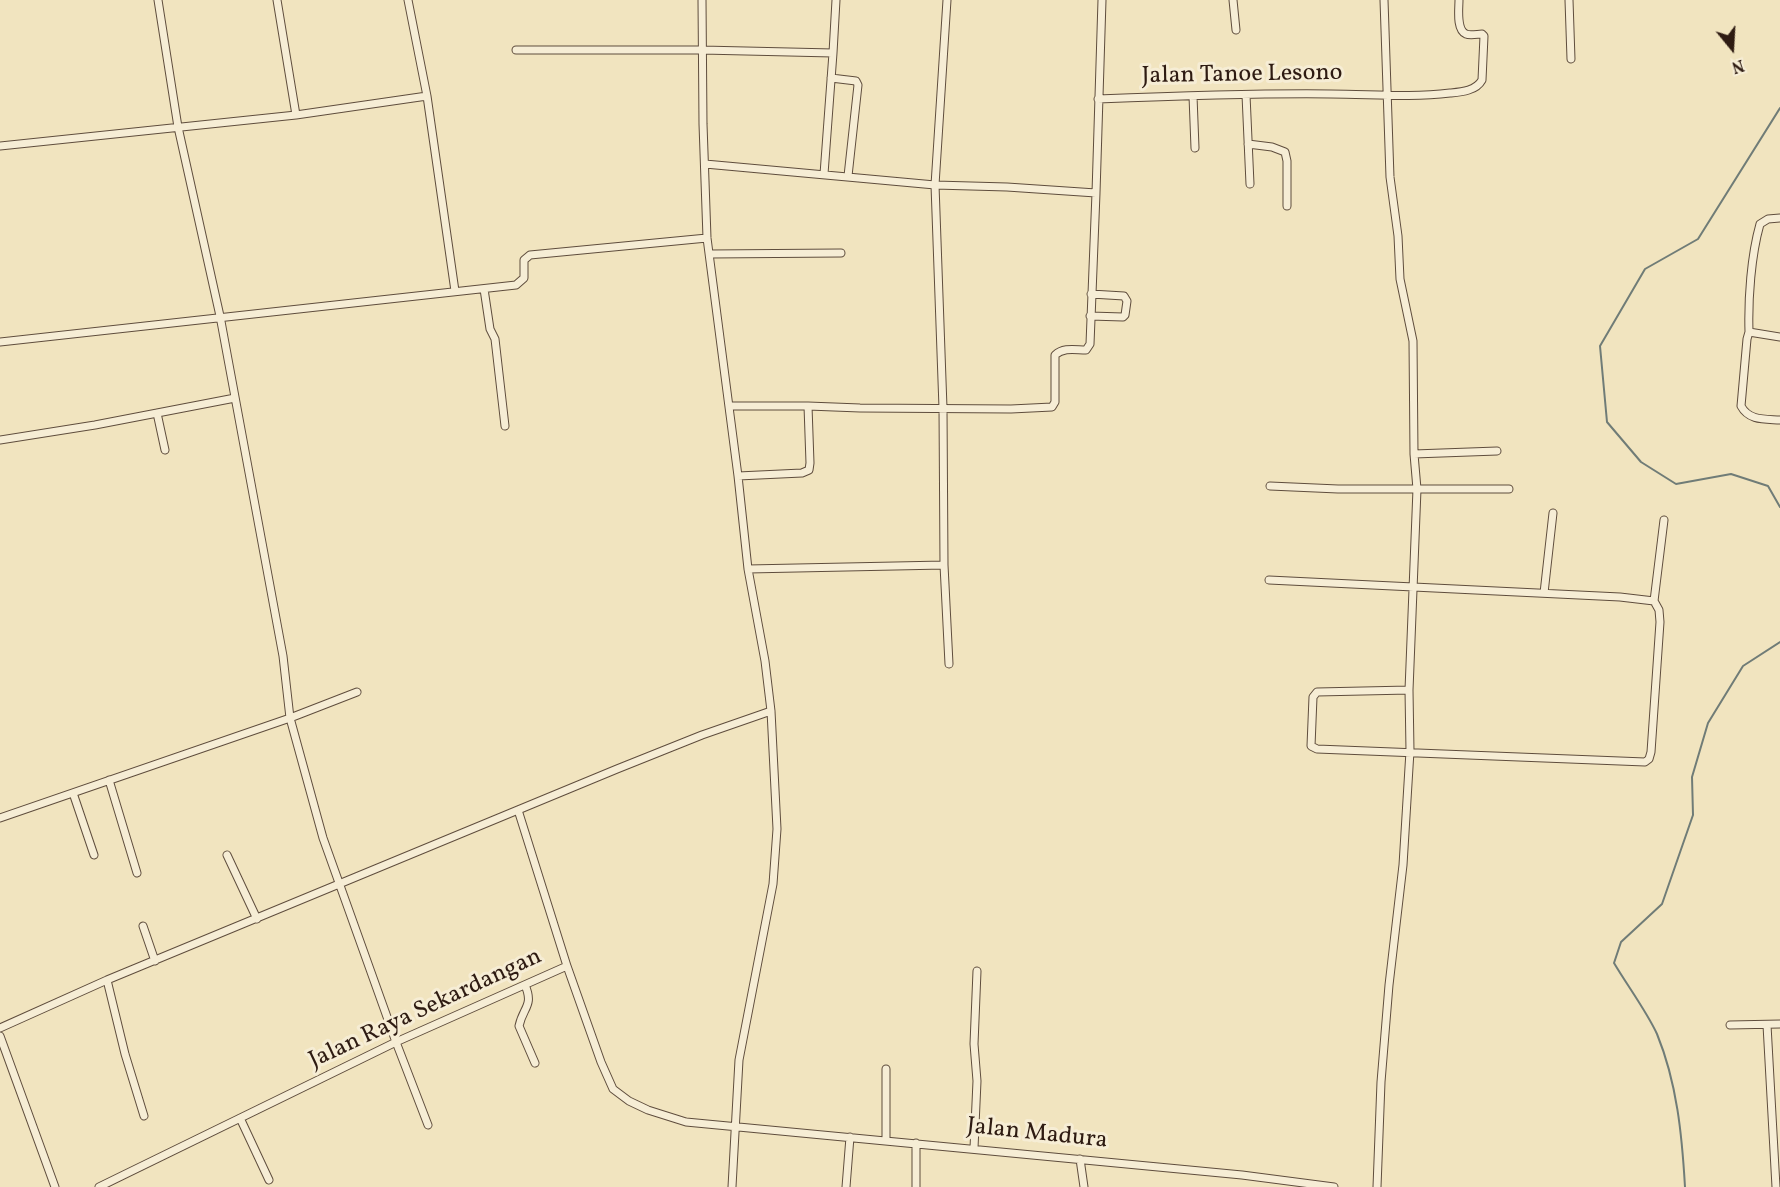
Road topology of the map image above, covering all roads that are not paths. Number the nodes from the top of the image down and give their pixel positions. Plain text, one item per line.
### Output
1 (158, 0) edge
2 (277, 0) edge
3 (408, 0) edge
4 (702, 0) edge
5 (837, 0) edge
6 (947, 0) edge
7 (1102, 0) edge
8 (1233, 0) edge
9 (1384, 0) edge
10 (1459, 0) edge
11 (1569, 0) edge
12 (1236, 30) dead end
13 (516, 50) dead end
14 (702, 50) junction
15 (833, 53) junction
16 (1571, 59) dead end
17 (831, 78) junction
18 (1246, 95) junction
19 (1387, 95) junction
20 (427, 96) junction
21 (1193, 96) junction
22 (1098, 99) junction
23 (296, 115) junction
24 (178, 127) junction
25 (1248, 144) junction
26 (0, 146) edge
27 (1195, 148) dead end
28 (705, 164) junction
29 (824, 174) junction
30 (848, 176) junction
31 (1250, 184) dead end
32 (935, 185) junction
33 (1096, 193) junction
34 (1287, 206) dead end
35 (1780, 218) edge
36 (707, 237) junction
37 (841, 253) dead end
38 (710, 254) junction
39 (484, 289) junction
40 (454, 291) junction
41 (1091, 294) junction
42 (220, 316) junction
43 (1090, 316) junction
44 (1749, 332) junction
45 (1780, 337) edge
46 (0, 342) edge
47 (235, 398) junction
48 (729, 406) junction
49 (808, 406) junction
50 (943, 408) junction
51 (157, 413) junction
52 (1780, 420) edge
53 (505, 426) dead end
54 (0, 440) edge
55 (165, 450) dead end
56 (1497, 451) dead end
57 (1414, 454) junction
58 (738, 476) junction
59 (1270, 486) dead end
60 (1418, 489) junction
61 (1509, 489) dead end
62 (1553, 513) dead end
63 (1664, 520) dead end
64 (944, 565) junction
65 (748, 569) junction
66 (1269, 580) dead end
67 (1414, 586) junction
68 (1544, 593) junction
69 (1654, 601) junction
70 (949, 664) dead end
71 (1409, 690) junction
72 (357, 692) dead end
73 (771, 711) junction
74 (290, 718) junction
75 (1410, 751) junction
76 (109, 780) junction
77 (73, 793) junction
78 (518, 810) junction
79 (0, 818) edge
80 (94, 855) dead end
81 (227, 855) dead end
82 (137, 873) dead end
83 (341, 885) junction
84 (257, 919) junction
85 (143, 926) dead end
86 (155, 961) junction
87 (567, 966) junction
88 (977, 971) dead end
89 (107, 980) junction
90 (525, 985) junction
91 (1780, 1024) edge
92 (1730, 1025) dead end
93 (1767, 1025) junction
94 (0, 1028) edge
95 (0, 1036) edge
96 (396, 1042) junction
97 (535, 1063) dead end
98 (886, 1069) dead end
99 (1771, 1094) junction
100 (1780, 1094) edge
101 (144, 1116) dead end
102 (240, 1118) junction
103 (428, 1125) dead end
104 (734, 1128) junction
105 (850, 1137) junction
106 (886, 1141) junction
107 (916, 1143) junction
108 (974, 1148) junction
109 (1080, 1159) junction
110 (269, 1180) dead end
111 (55, 1187) edge
112 (99, 1187) edge
113 (732, 1187) edge
114 (846, 1187) edge
115 (916, 1187) edge
116 (1084, 1187) edge
117 (1334, 1187) edge
118 (1377, 1187) edge
119 (1776, 1187) edge

1 - 24 street
2 - 23 street
3 - 20 street
4 - 14 street
5 - 15 street
6 - 32 street
7 - 22 street
8 - 12 street
9 - 19 street
10 - 19 street, Jalan Tanoe Lesono
11 - 16 street
13 - 14 street
14 - 15 street
14 - 28 street
15 - 17 street
17 - 29 street
17 - 30 street
18 - 19 street, Jalan Tanoe Lesono
18 - 21 street, Jalan Tanoe Lesono
18 - 25 street
19 - 57 street
20 - 23 street
20 - 40 street
21 - 22 street, Jalan Tanoe Lesono
21 - 27 street
22 - 33 street
23 - 24 street
24 - 26 street
24 - 42 street
25 - 31 street
25 - 34 street
28 - 29 street
28 - 36 street
29 - 30 street
30 - 32 street
32 - 33 street
32 - 50 street
33 - 41 street
35 - 44 street
36 - 38 street
36 - 39 street
37 - 38 street
38 - 48 street
39 - 40 street
39 - 53 street
40 - 42 street
41 - 43 street
41 - 43 street
42 - 46 street
42 - 47 street
43 - 50 street
44 - 45 street
44 - 52 street
47 - 51 street
47 - 74 street
48 - 49 street
48 - 58 street
49 - 50 street
49 - 58 street
50 - 64 street
51 - 54 street
51 - 55 street
56 - 57 street
57 - 60 street
58 - 65 street
59 - 60 street
60 - 61 street
60 - 67 street
62 - 68 street
63 - 69 street
64 - 65 street
64 - 70 street
65 - 73 street
66 - 67 street
67 - 68 street
67 - 71 street
68 - 69 street
69 - 75 street
71 - 75 street
71 - 75 street
72 - 74 street
73 - 78 street
73 - 104 street
74 - 76 street
74 - 83 street
75 - 118 street
76 - 77 street
76 - 82 street
77 - 79 street
77 - 80 street
78 - 83 street
78 - 87 street
81 - 84 street
83 - 84 street
83 - 96 street
84 - 86 street
85 - 86 street
86 - 89 street
87 - 90 street, Jalan Raya Sekardangan
87 - 104 street, Jalan Raya Sekardangan
88 - 108 street
89 - 94 street
89 - 101 street
90 - 96 street, Jalan Raya Sekardangan
90 - 97 street
91 - 93 street
92 - 93 street
93 - 99 street
95 - 111 street
96 - 102 street, Jalan Raya Sekardangan
96 - 103 street
98 - 106 street
99 - 100 street
99 - 119 street
102 - 110 street
102 - 112 street, Jalan Raya Sekardangan
104 - 105 street, Jalan Madura
104 - 113 street
105 - 106 street, Jalan Madura
105 - 114 street
106 - 107 street, Jalan Madura
107 - 108 street, Jalan Madura
107 - 115 street
108 - 109 street, Jalan Madura
109 - 116 street
109 - 117 street, Jalan Madura

